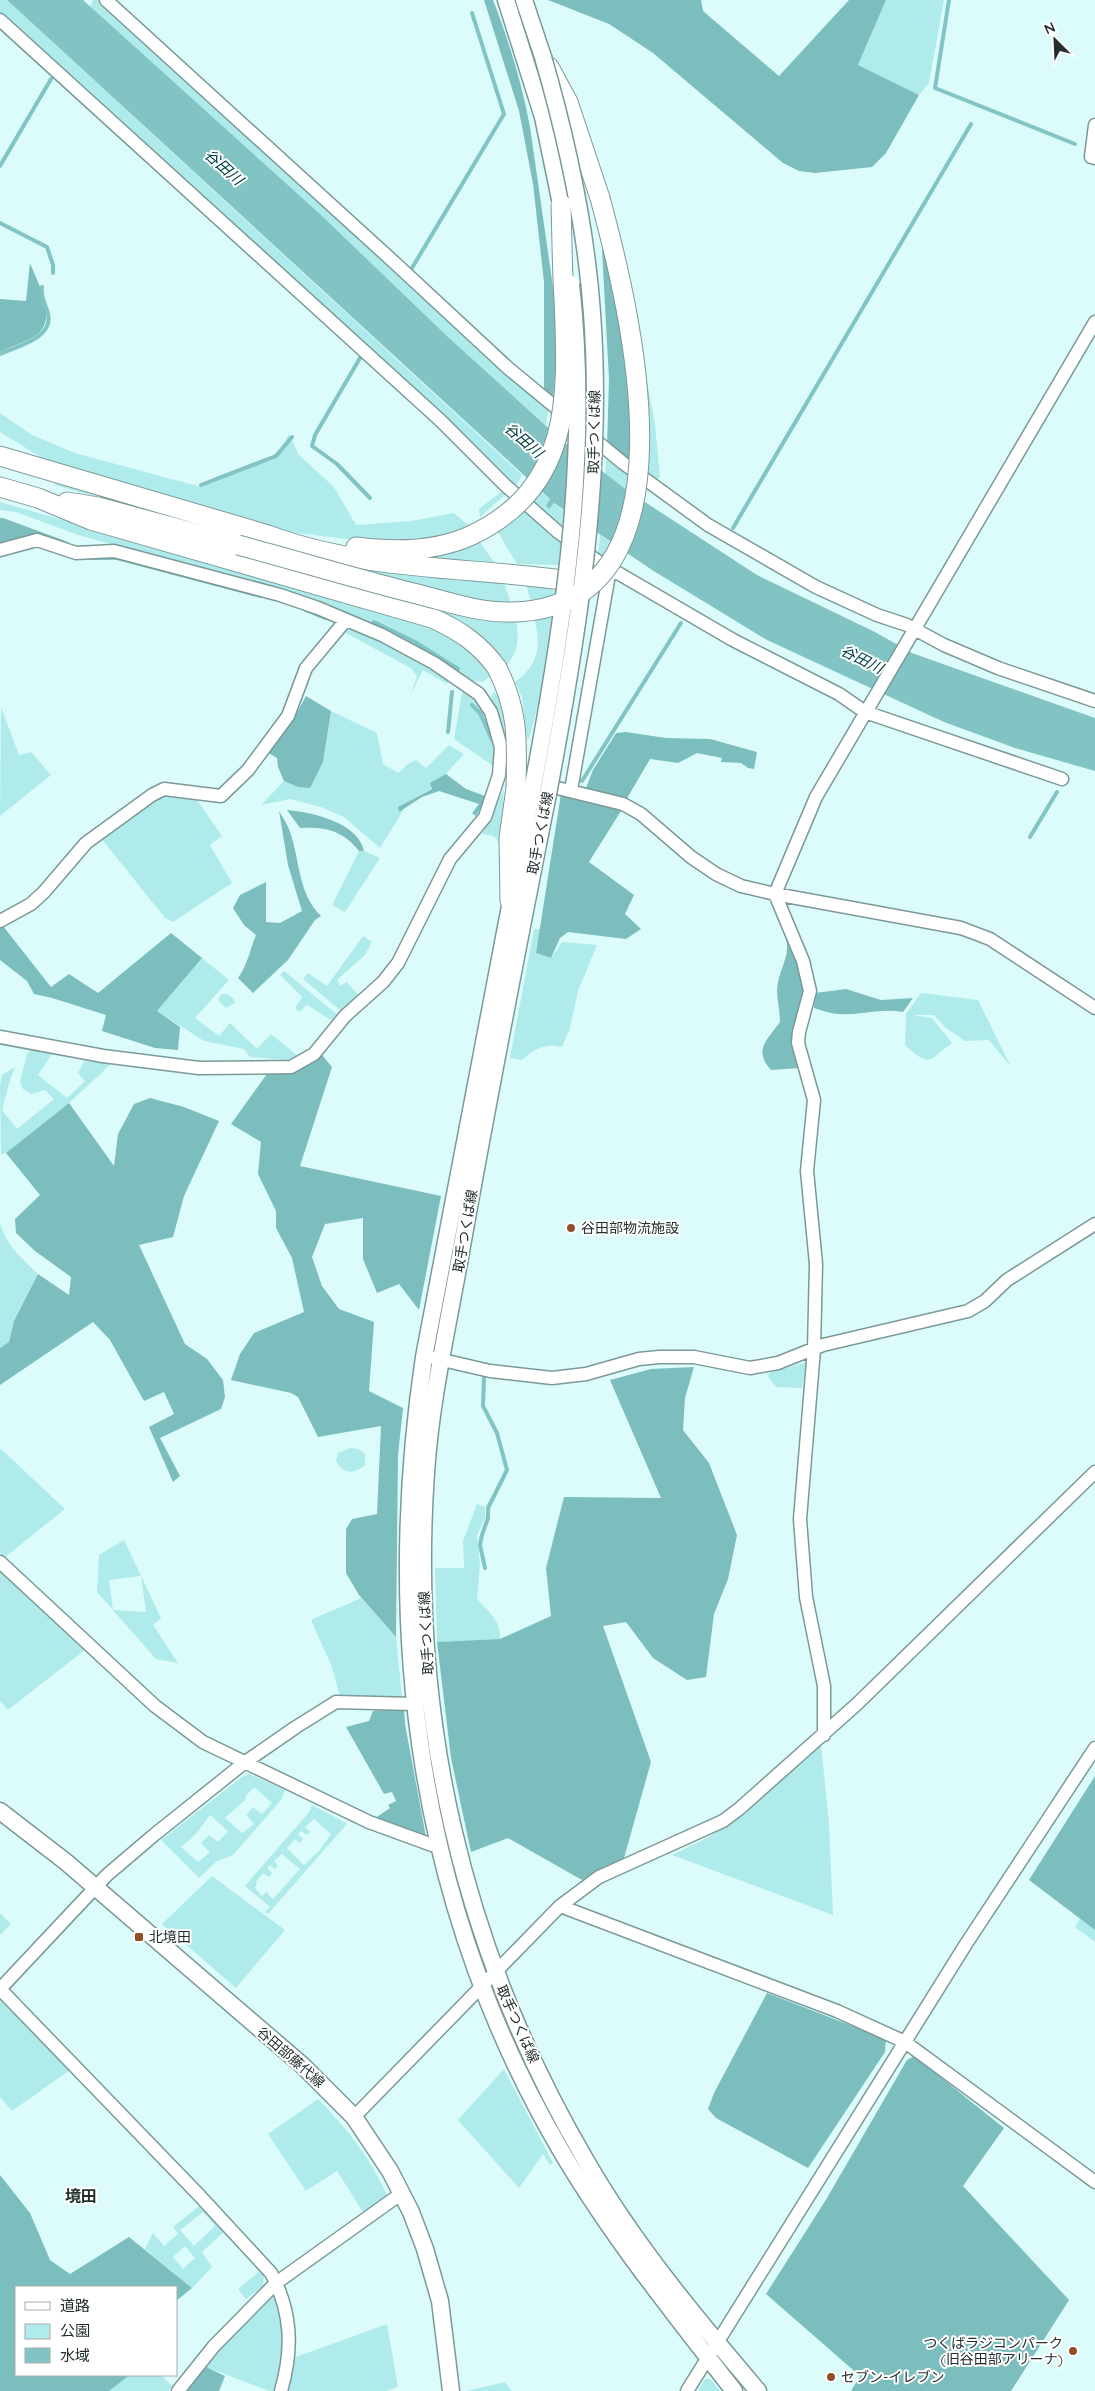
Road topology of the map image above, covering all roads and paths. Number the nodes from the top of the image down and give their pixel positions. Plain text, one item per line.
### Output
1 (106, 0) edge
2 (506, 0) edge
3 (524, 0) edge
4 (0, 20) edge
5 (543, 57) junction
6 (1095, 125) edge
7 (1095, 158) edge
8 (561, 204) junction
9 (1095, 322) edge
10 (0, 456) edge
11 (0, 488) edge
12 (38, 498) junction
13 (268, 535) junction
14 (0, 550) edge
15 (610, 569) junction
16 (576, 581) junction
17 (346, 620) junction
18 (914, 629) junction
19 (1095, 701) edge
20 (867, 709) junction
21 (499, 775) junction
22 (1062, 779) dead end
23 (570, 790) junction
24 (532, 791) junction
25 (774, 894) junction
26 (510, 901) joint
27 (0, 921) edge
28 (1095, 1008) edge
29 (0, 1037) edge
30 (1095, 1224) edge
31 (814, 1349) junction
32 (424, 1357) junction
33 (442, 1359) junction
34 (1095, 1472) edge
35 (0, 1562) edge
36 (414, 1704) junction
37 (824, 1735) junction
38 (1095, 1748) edge
39 (244, 1763) junction
40 (0, 1811) edge
41 (439, 1846) junction
42 (94, 1887) junction
43 (560, 1906) junction
44 (496, 1973) junction
45 (483, 1986) junction
46 (0, 1989) edge
47 (905, 2042) junction
48 (354, 2118) junction
49 (1095, 2182) edge
50 (402, 2193) junction
51 (276, 2283) junction
52 (717, 2342) junction
53 (707, 2358) junction
54 (178, 2391) edge
55 (281, 2391) edge
56 (452, 2391) edge
57 (687, 2391) edge
58 (734, 2391) edge
59 (758, 2391) edge

1 - 18 street
2 - 8 main road, 取手つくば線
3 - 5 main road, 取手つくば線
4 - 15 street
5 - 12 highway, bridge
5 - 16 main road, 取手つくば線, bridge
6 - 7 street
8 - 13 highway, bridge
8 - 16 main road, 取手つくば線, bridge
9 - 18 street
10 - 13 highway
11 - 12 highway
12 - 24 highway, bridge
13 - 16 highway
14 - 17 street
15 - 20 street
15 - 23 street
16 - 24 main road, 取手つくば線, bridge
17 - 21 street
17 - 27 street
18 - 19 street
18 - 20 street
20 - 22 street
20 - 25 street
21 - 23 street
21 - 29 street
23 - 25 street
24 - 26 highway
24 - 33 main road, 取手つくば線
25 - 28 street
25 - 31 street
26 - 32 main road, 取手つくば線
30 - 31 street
31 - 33 street
31 - 37 street
32 - 33 street
32 - 36 main road, 取手つくば線
33 - 44 main road, 取手つくば線
34 - 37 street
35 - 39 street
36 - 39 street
36 - 41 main road, 取手つくば線
37 - 43 street
38 - 47 street
39 - 41 street
39 - 42 street
40 - 42 main road, 谷田部藤代線
41 - 45 main road, 取手つくば線
42 - 46 street
42 - 48 main road, 谷田部藤代線
43 - 44 street
43 - 47 street
44 - 45 street
44 - 52 main road, 取手つくば線
45 - 48 street
45 - 53 main road, 取手つくば線
46 - 51 street
47 - 49 street
47 - 52 street
48 - 50 main road, 谷田部藤代線
50 - 51 street
50 - 56 main road, 谷田部藤代線
51 - 54 street
51 - 55 street
52 - 53 street
52 - 59 main road, 取手つくば線
53 - 57 street
53 - 58 main road, 取手つくば線

